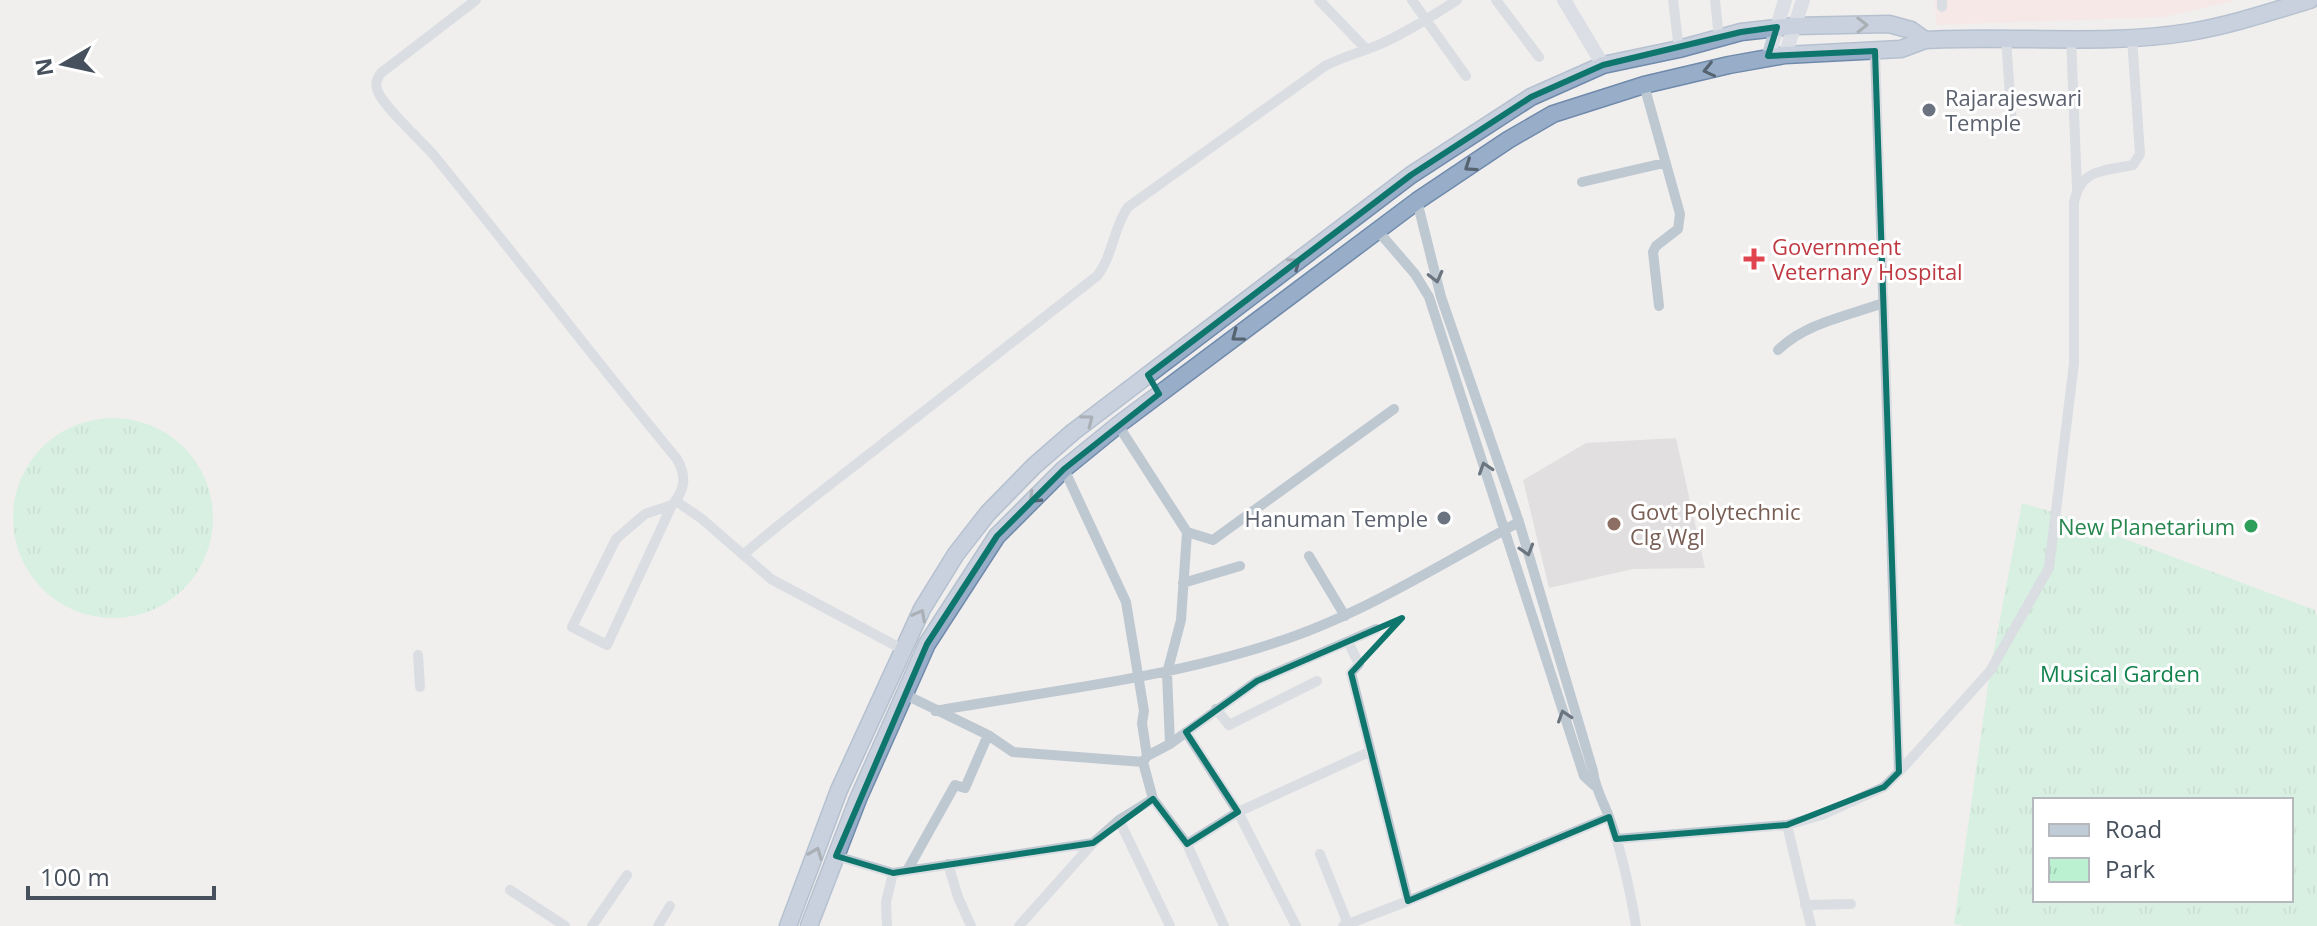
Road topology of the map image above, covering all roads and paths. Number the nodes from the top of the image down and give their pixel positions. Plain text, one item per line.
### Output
1 (476, 0) edge
2 (1319, 0) edge
3 (1412, 0) edge
4 (1457, 0) edge
5 (1496, 0) edge
6 (1564, 0) edge
7 (1673, 0) edge
8 (1715, 0) edge
9 (1785, 0) edge
10 (1803, 0) edge
11 (2310, 0) edge
12 (1427, 20) junction
13 (1794, 26) junction
14 (1777, 27) junction
15 (1719, 38) junction
16 (2006, 38) junction
17 (2071, 38) junction
18 (2132, 38) junction
19 (1925, 40) junction
20 (1365, 48) junction
21 (1679, 49) junction
22 (1875, 51) junction
23 (1785, 55) junction
24 (1539, 57) dead end
25 (1768, 58) junction
26 (1603, 65) junction
27 (1466, 76) dead end
28 (1644, 85) junction
29 (2012, 125) dead end
30 (1664, 163) junction
31 (1582, 182) dead end
32 (2077, 188) junction
33 (1417, 201) junction
34 (1378, 231) junction
35 (1883, 303) junction
36 (1659, 306) dead end
37 (1778, 350) dead end
38 (1148, 375) junction
39 (1159, 394) junction
40 (1394, 409) dead end
41 (1118, 425) junction
42 (1064, 469) junction
43 (674, 503) junction
44 (1519, 522) junction
45 (1505, 530) junction
46 (1187, 532) junction
47 (743, 555) junction
48 (1309, 556) dead end
49 (1240, 566) dead end
50 (1183, 583) junction
51 (1345, 616) junction
52 (1376, 629) dead end
53 (1348, 642) junction
54 (902, 649) junction
55 (418, 655) dead end
56 (1167, 673) junction
57 (1138, 676) junction
58 (1317, 681) dead end
59 (420, 687) dead end
60 (904, 694) junction
61 (1216, 709) junction
62 (935, 711) junction
63 (1186, 732) junction
64 (988, 735) junction
65 (1170, 744) junction
66 (1369, 752) junction
67 (1145, 759) junction
68 (1899, 772) junction
69 (1595, 786) junction
70 (1153, 799) junction
71 (1238, 812) junction
72 (1609, 817) junction
73 (1119, 820) junction
74 (1787, 825) junction
75 (1616, 839) junction
76 (1093, 843) junction
77 (1187, 844) junction
78 (1320, 854) dead end
79 (836, 856) junction
80 (948, 864) junction
81 (908, 869) junction
82 (893, 873) junction
83 (627, 875) dead end
84 (510, 890) dead end
85 (1408, 901) junction
86 (1851, 904) dead end
87 (1805, 905) junction
88 (670, 906) dead end
89 (1636, 924) edge
90 (1345, 925) edge
91 (565, 926) edge
92 (592, 926) edge
93 (658, 926) edge
94 (788, 926) edge
95 (809, 926) edge
96 (887, 926) edge
97 (971, 926) edge
98 (1019, 926) edge
99 (1170, 926) edge
100 (1224, 926) edge
101 (1296, 926) edge
102 (1811, 926) edge

1 - 43 street
2 - 20 street
3 - 12 street
4 - 12 street
5 - 24 street
6 - 26 main road
7 - 21 street
8 - 15 street
9 - 14 main road
10 - 13 main road
11 - 18 highway
12 - 20 street
12 - 27 street
13 - 14 highway
13 -> 19 highway
13 - 23 main road
14 - 15 highway
14 - 25 main road
15 - 21 highway
16 - 17 highway
16 - 19 highway
16 - 29 street
17 - 18 highway
17 - 32 street
18 - 32 street
19 - 22 highway
20 - 47 street
21 - 26 highway
22 - 23 highway
22 - 35 street
23 - 25 highway
25 -> 28 highway
38 -> 26 highway
28 - 30 street
28 -> 33 highway
30 - 31 street
30 - 36 street
32 - 68 street
33 - 34 highway
33 -> 44 street
34 -> 39 highway
45 -> 34 street
35 - 37 street
35 - 68 street
38 - 39 highway
54 -> 38 highway
39 - 41 highway
40 - 46 street
41 - 42 highway
41 - 46 street
42 - 57 street
42 -> 60 highway
43 - 43 street
43 - 47 street
44 - 45 street
44 -> 69 street
45 - 51 street
69 -> 45 street
46 - 50 street
47 - 54 street
48 - 51 street
49 - 50 street
50 - 56 street
51 - 56 street
52 - 53 street
53 - 61 street
53 - 66 street
94 -> 54 highway
55 - 59 street
56 - 57 street
56 - 65 street
57 - 62 street
57 - 67 street
58 - 61 street
60 - 62 street
60 - 79 highway
61 - 63 street
62 - 64 street
63 - 65 street
63 - 71 street
64 - 67 street
64 - 81 street
65 - 67 street
66 - 71 street
66 - 85 street
67 - 70 street
68 - 74 street
69 - 72 street
70 - 73 street
70 - 77 street
71 - 77 street
71 - 101 street
72 - 75 street
72 - 85 street
73 - 76 street
73 - 99 street
74 - 75 street
74 - 87 street
75 - 89 street
76 - 80 street
76 - 98 street
77 - 100 street
78 - 90 street
79 - 82 street
79 - 95 highway
80 - 81 street
80 - 97 street
81 - 82 street
82 - 96 street
83 - 92 street
84 - 91 street
85 - 90 street
86 - 87 street
87 - 102 street
88 - 93 street

